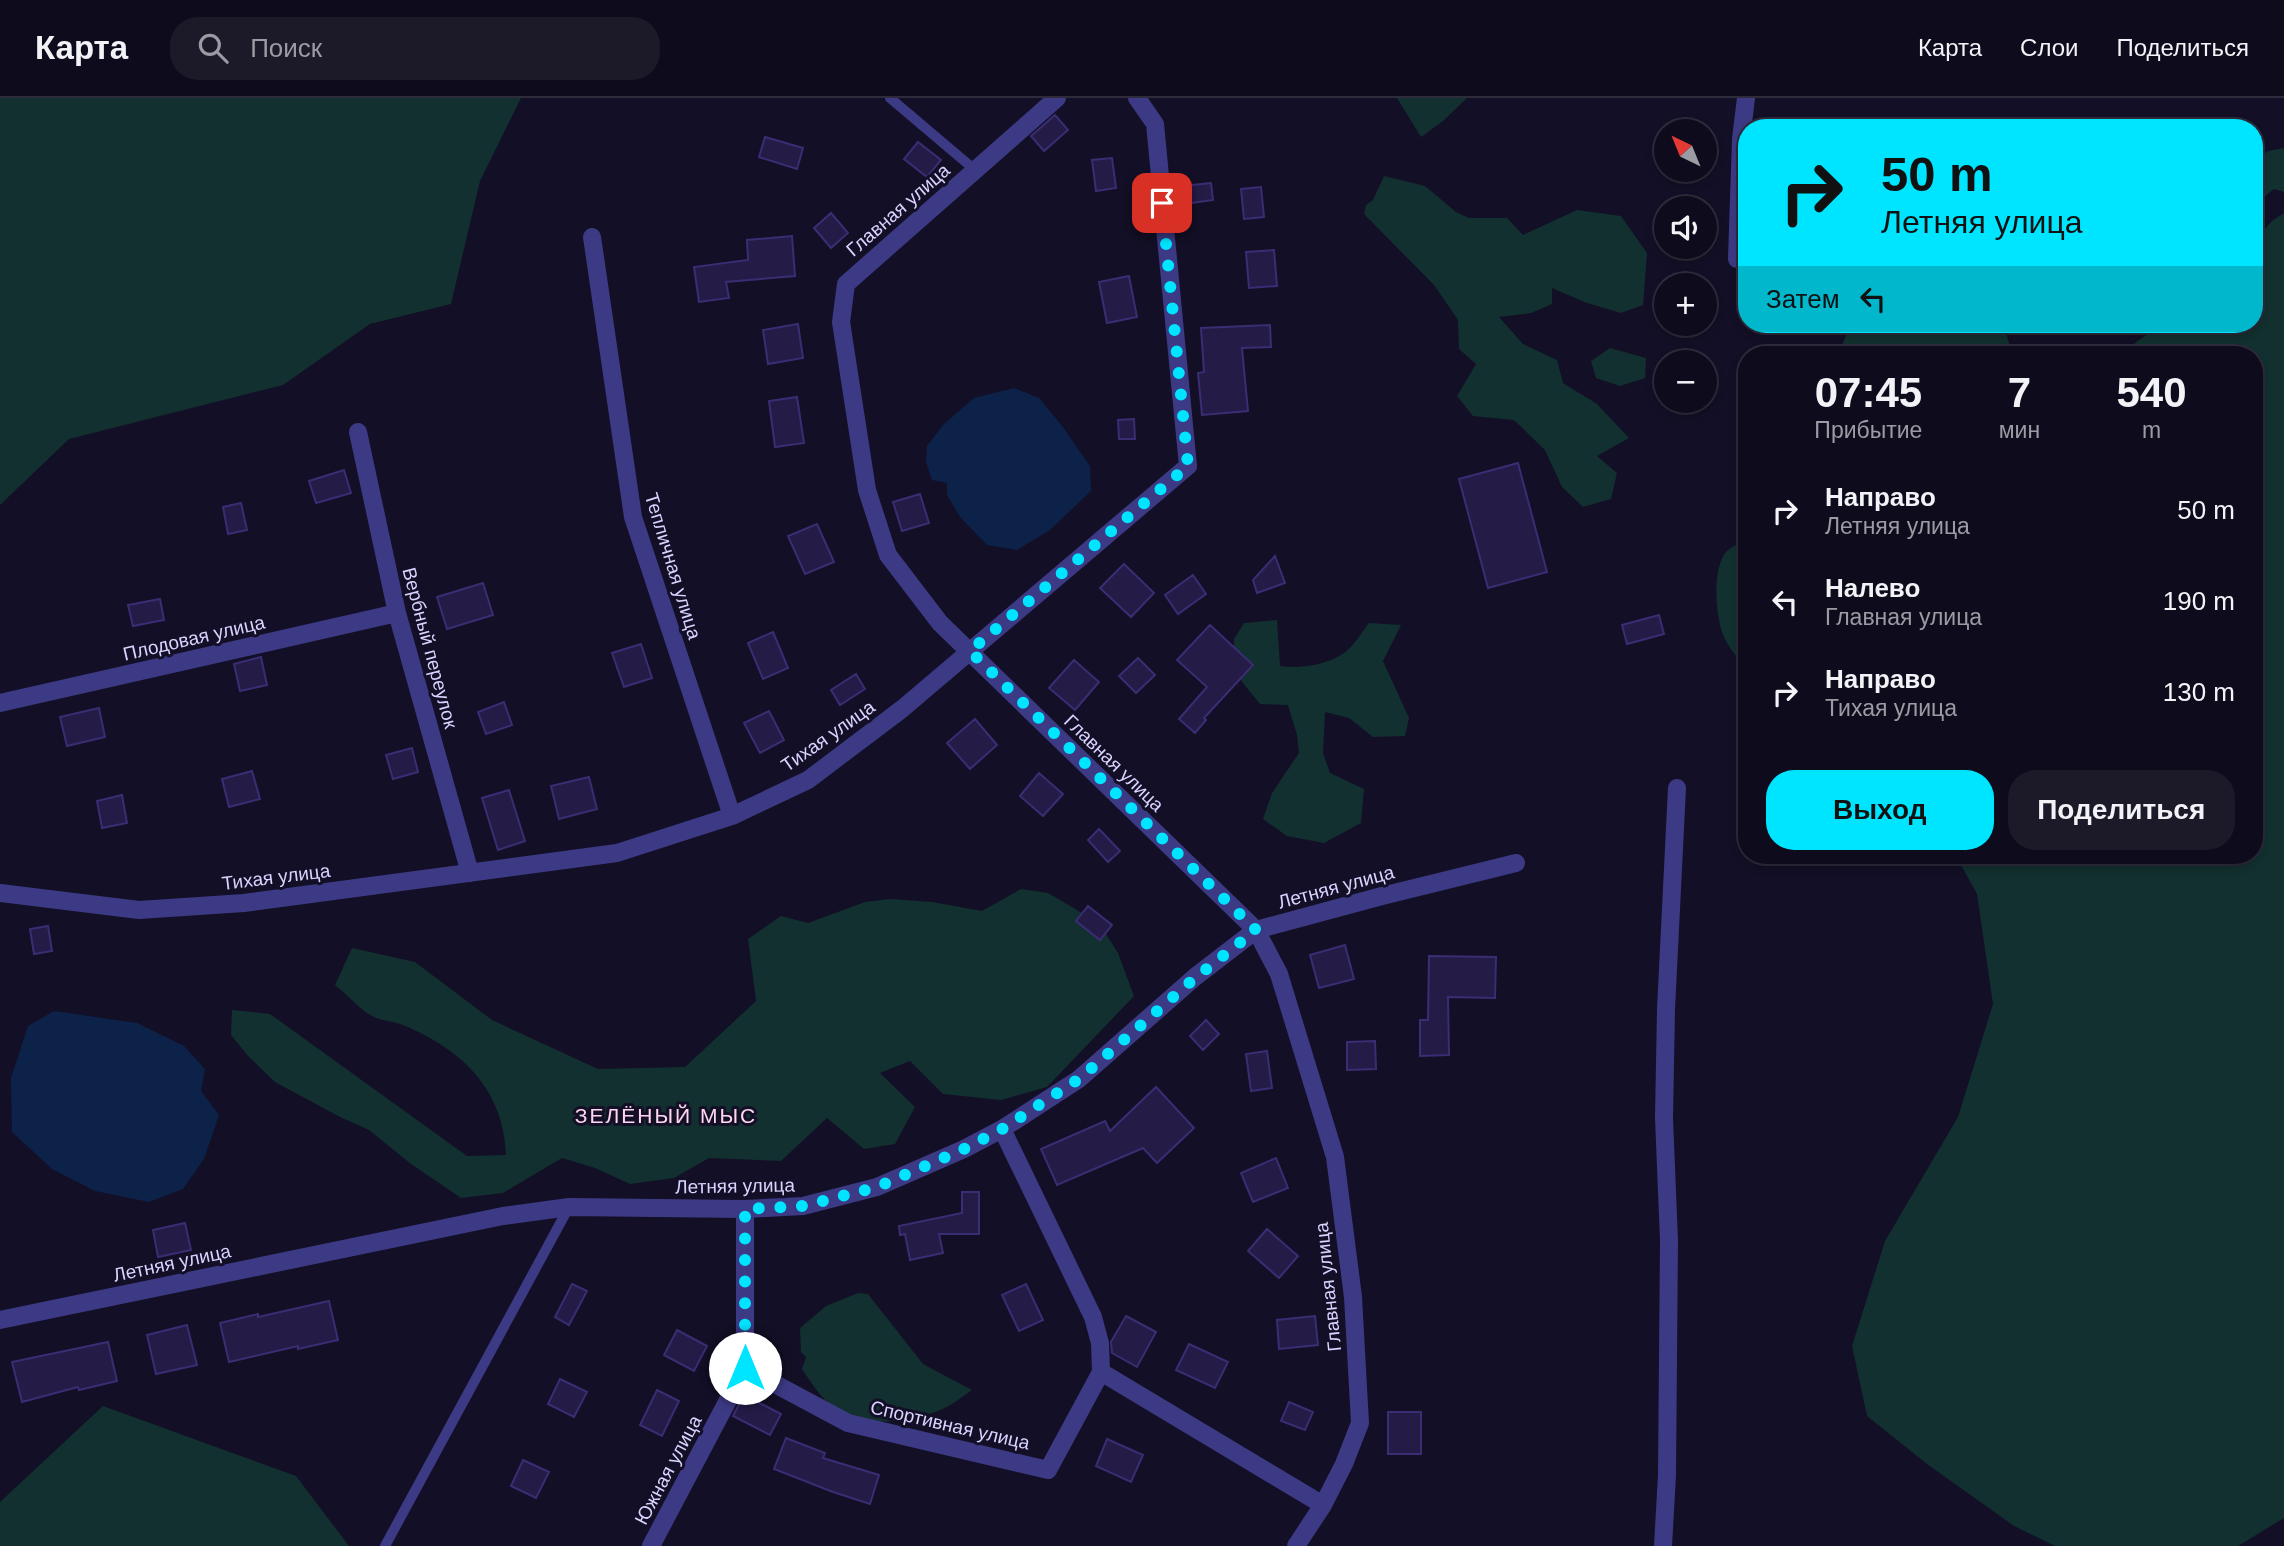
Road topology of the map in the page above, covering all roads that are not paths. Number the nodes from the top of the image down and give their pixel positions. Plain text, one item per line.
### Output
1 (890, 98) edge
2 (1057, 98) edge
3 (1137, 98) edge
4 (1746, 98) edge
5 (1743, 119) edge
6 (975, 170) junction
7 (1738, 228) edge
8 (592, 237) dead end
9 (1737, 258) dead end
10 (358, 432) dead end
11 (397, 613) junction
12 (970, 651) junction
13 (0, 704) edge
14 (1677, 788) dead end
15 (732, 816) junction
16 (1516, 863) dead end
17 (470, 873) junction
18 (0, 893) edge
19 (1256, 930) junction
20 (1002, 1129) junction
21 (569, 1207) junction
22 (745, 1209) junction
23 (0, 1320) edge
24 (745, 1368) junction
25 (1101, 1372) junction
26 (1323, 1505) junction
27 (385, 1546) edge
28 (651, 1546) edge
29 (1296, 1546) edge
30 (1663, 1546) edge

1 - 6 lane
2 - 6 street, Главная улица
3 - 12 street, Тихая улица
4 - 5 street
6 - 12 street, Главная улица
7 - 9 street
8 - 15 street, Тепличная улица
10 - 11 street, Вербный переулок
11 - 13 street, Плодовая улица
11 - 17 street, Вербный переулок
12 - 15 street, Тихая улица
12 - 19 street, Главная улица
14 - 30 street
15 - 17 street, Тихая улица
16 - 19 street, Летняя улица
17 - 18 street, Тихая улица
19 - 20 street, Летняя улица
19 - 26 street, Главная улица
20 - 22 street, Летняя улица
20 - 25 street
21 - 22 street, Летняя улица
21 - 23 street, Летняя улица
21 - 27 lane
22 - 24 street, Южная улица
24 - 25 street, Спортивная улица
24 - 28 street, Южная улица
25 - 26 street
26 - 29 street, Главная улица

